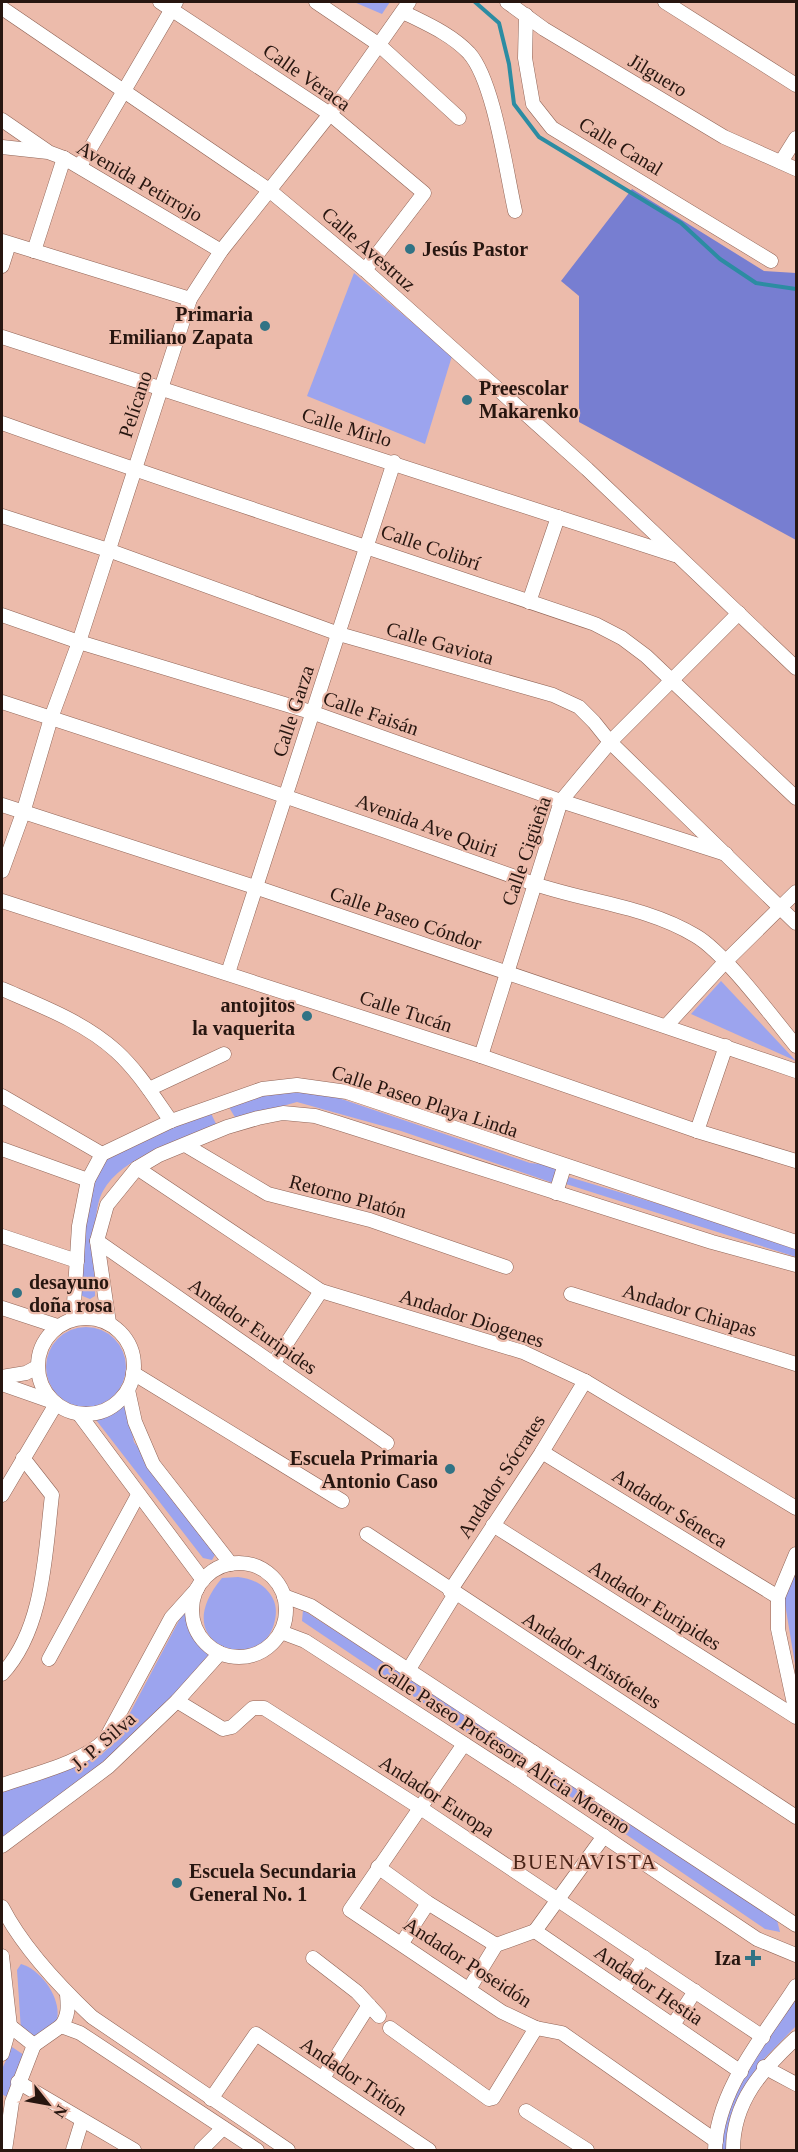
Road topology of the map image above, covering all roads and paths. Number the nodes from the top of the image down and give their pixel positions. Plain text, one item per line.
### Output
1 (316, 2) edge
2 (507, 2) edge
3 (665, 2) edge
4 (169, 4) edge
5 (406, 7) edge
6 (2, 8) edge
7 (526, 15) junction
8 (378, 44) junction
9 (796, 85) edge
10 (123, 91) junction
11 (330, 114) junction
12 (459, 118) dead end
13 (2, 120) edge
14 (796, 138) edge
15 (2, 147) edge
16 (48, 152) junction
17 (64, 158) junction
18 (781, 162) junction
19 (80, 166) junction
20 (796, 169) edge
21 (269, 190) junction
22 (515, 211) dead end
23 (5, 242) edge
24 (34, 251) junction
25 (221, 251) junction
26 (771, 261) dead end
27 (2, 266) edge
28 (365, 270) junction
29 (190, 300) junction
30 (2, 336) edge
31 (160, 387) junction
32 (2, 423) edge
33 (394, 462) junction
34 (135, 470) junction
35 (2, 516) edge
36 (558, 517) junction
37 (368, 546) junction
38 (108, 550) junction
39 (680, 557) junction
40 (530, 602) junction
41 (739, 613) junction
42 (2, 615) edge
43 (339, 634) junction
44 (79, 642) junction
45 (796, 668) edge
46 (671, 680) junction
47 (2, 702) edge
48 (314, 713) junction
49 (51, 718) junction
50 (610, 742) junction
51 (286, 795) junction
52 (796, 798) edge
53 (561, 801) junction
54 (2, 805) edge
55 (23, 813) junction
56 (726, 854) junction
57 (2, 871) edge
58 (534, 884) junction
59 (258, 888) junction
60 (796, 892) edge
61 (2, 901) edge
62 (781, 908) junction
63 (796, 923) edge
64 (725, 963) junction
65 (505, 972) junction
66 (228, 973) junction
67 (2, 989) edge
68 (667, 1025) junction
69 (726, 1046) junction
70 (796, 1046) edge
71 (224, 1054) dead end
72 (481, 1056) junction
73 (796, 1071) edge
74 (149, 1089) junction
75 (2, 1096) edge
76 (216, 1104) junction
77 (171, 1121) junction
78 (227, 1127) junction
79 (697, 1131) junction
80 (187, 1146) junction
81 (2, 1149) edge
82 (102, 1154) junction
83 (796, 1161) edge
84 (564, 1167) junction
85 (137, 1168) junction
86 (88, 1180) junction
87 (556, 1193) junction
88 (2, 1236) edge
89 (97, 1241) junction
90 (796, 1242) edge
91 (77, 1261) junction
92 (796, 1265) edge
93 (506, 1267) dead end
94 (321, 1291) junction
95 (571, 1294) dead end
96 (2, 1308) edge
97 (73, 1319) junction
98 (109, 1323) junction
99 (57, 1326) junction
100 (273, 1364) junction
101 (796, 1364) edge
102 (37, 1367) junction
103 (133, 1373) junction
104 (2, 1377) edge
105 (585, 1381) junction
106 (2, 1384) edge
107 (128, 1390) junction
108 (55, 1403) junction
109 (79, 1414) junction
110 (387, 1443) dead end
111 (542, 1452) junction
112 (24, 1458) junction
113 (138, 1495) junction
114 (2, 1496) edge
115 (342, 1502) dead end
116 (796, 1508) edge
117 (493, 1525) junction
118 (367, 1534) dead end
119 (796, 1554) edge
120 (231, 1564) junction
121 (201, 1584) junction
122 (452, 1593) junction
123 (284, 1596) junction
124 (778, 1598) junction
125 (281, 1632) junction
126 (220, 1653) junction
127 (49, 1659) dead end
128 (409, 1669) junction
129 (2, 1674) edge
130 (177, 1701) junction
131 (796, 1715) edge
132 (464, 1744) junction
133 (533, 1752) junction
134 (517, 1778) junction
135 (2, 1785) edge
136 (419, 1807) junction
137 (796, 1817) edge
138 (604, 1836) junction
139 (2, 1846) edge
140 (378, 1867) junction
141 (557, 1898) junction
142 (428, 1903) junction
143 (3, 1915) edge
144 (796, 1925) edge
145 (535, 1931) junction
146 (24, 1942) junction
147 (402, 1943) junction
148 (496, 1945) junction
149 (796, 1955) edge
150 (2, 1957) edge
151 (644, 1957) junction
152 (313, 1958) dead end
153 (796, 1986) edge
154 (468, 1989) junction
155 (623, 1990) junction
156 (695, 1991) junction
157 (67, 1994) junction
158 (7, 2017) edge
159 (673, 2025) junction
160 (61, 2026) junction
161 (390, 2028) dead end
162 (536, 2028) junction
163 (763, 2037) junction
164 (796, 2038) edge
165 (34, 2045) junction
166 (2, 2054) edge
167 (764, 2067) junction
168 (741, 2072) junction
169 (323, 2078) junction
170 (18, 2082) junction
171 (796, 2084) edge
172 (7, 2099) edge
173 (211, 2099) junction
174 (526, 2111) dead end
175 (82, 2121) junction
176 (223, 2128) junction
177 (715, 2146) edge
178 (5, 2151) edge
179 (73, 2151) edge
180 (134, 2151) edge
181 (201, 2151) edge
182 (257, 2151) edge
183 (288, 2151) edge
184 (429, 2151) edge
185 (587, 2151) edge
186 (733, 2151) edge

1 - 8 street
2 - 7 street, Jilguero
3 - 9 street
4 - 10 street
4 - 11 street, Calle Veraca
5 - 8 street, Pelícano
5 - 22 street
6 - 10 street, Calle Avestruz
7 - 18 street, Jilguero
7 - 26 street, Calle Canal
8 - 11 street, Pelícano
8 - 12 street
10 - 19 street
10 - 21 street, Calle Avestruz
11 - 21 street, Pelícano
11 - 28 street, Calle Veraca
13 - 16 street
14 - 18 street
15 - 16 street, Avenida Petirrojo
16 - 17 street, Avenida Petirrojo
17 - 19 street, Avenida Petirrojo
17 - 24 street
18 - 20 street, Jilguero
19 - 25 street, Avenida Petirrojo
21 - 25 street, Pelícano
21 - 28 street, Calle Avestruz
23 - 24 street
23 - 27 street
24 - 29 street
25 - 29 street, Pelícano
28 - 39 street, Calle Avestruz
29 - 31 street, Pelícano
30 - 31 street, Calle Mirlo
31 - 33 street, Calle Mirlo
31 - 34 street, Pelícano
32 - 34 street, Calle Colibrí
33 - 36 street, Calle Mirlo
33 - 37 street, Calle Garza
34 - 37 street, Calle Colibrí
34 - 38 street, Pelícano
35 - 38 street, Calle Gaviota
36 - 39 street, Calle Mirlo
36 - 40 street
37 - 40 street, Calle Colibrí
37 - 43 street, Calle Garza
38 - 43 street, Calle Gaviota
38 - 44 street, Pelícano
39 - 41 street, Calle Avestruz
40 - 46 street, Calle Colibrí
41 - 45 street, Calle Avestruz
41 - 46 street, Calle Cigüeña
42 - 44 street, Calle Faisán
43 - 48 street, Calle Garza
43 - 50 street, Calle Gaviota
44 - 48 street, Calle Faisán
44 - 49 street, Pelícano
46 - 50 street, Calle Cigüeña
46 - 52 street, Calle Colibrí
47 - 49 street, Avenida Ave Quiri
48 - 51 street, Calle Garza
48 - 53 street, Calle Faisán
49 - 51 street, Avenida Ave Quiri
49 - 55 street, Pelícano
50 - 53 street, Calle Cigüeña
50 - 56 street, Calle Gaviota
51 - 58 street, Avenida Ave Quiri
51 - 59 street, Calle Garza
53 - 56 street, Calle Faisán
53 - 58 street, Calle Cigüeña
54 - 55 street, Calle Paseo Cóndor
55 - 57 street, Pelícano
55 - 59 street, Calle Paseo Cóndor
56 - 62 street, Calle Gaviota
58 - 64 street, Avenida Ave Quiri
58 - 65 street, Calle Cigüeña
59 - 65 street, Calle Paseo Cóndor
59 - 66 street, Calle Garza
60 - 62 street
61 - 66 street, Calle Tucán
62 - 63 street, Calle Gaviota
62 - 64 street
64 - 68 street
64 - 70 street, Avenida Ave Quiri
65 - 68 street, Calle Paseo Cóndor
65 - 72 street, Calle Cigüeña
66 - 72 street, Calle Tucán
67 - 74 street
68 - 69 street, Calle Paseo Cóndor
69 - 73 street, Calle Paseo Cóndor
69 - 79 street
71 - 74 street
72 - 79 street, Calle Tucán
74 - 77 street
75 - 82 street
76 - 77 street, Calle Paseo Playa Linda
76 - 78 street
76 - 84 street, Calle Paseo Playa Linda
77 - 82 street, Calle Paseo Playa Linda
78 - 80 street
78 - 87 street
79 - 83 street, Calle Tucán
80 - 85 street
80 - 93 street, Retorno Platón
81 - 86 street
82 - 86 street
84 - 87 street
84 - 90 street, Calle Paseo Playa Linda
85 - 89 street
85 - 94 street, Andador Diogenes
86 - 91 street
87 - 92 street
88 - 91 street
89 - 98 street
89 - 100 street, Andador Euripides
91 - 97 street
94 - 100 street
94 - 105 street, Andador Diogenes
95 - 101 street, Andador Chiapas
96 - 99 street
97 - 98 street
97 - 99 street
98 - 103 street
99 - 102 street
100 - 110 street, Andador Euripides
102 - 104 street
102 - 108 street
103 - 107 street
103 - 115 street
105 - 111 street, Andador Sócrates
105 - 116 street, Andador Diogenes
106 - 108 street
107 - 109 street
107 - 120 street
108 - 109 street
108 - 112 street
109 - 113 street
111 - 117 street, Andador Sócrates
111 - 124 street, Andador Séneca
112 - 114 street
112 - 129 street
113 - 121 street
113 - 127 street
117 - 122 street, Andador Sócrates
117 - 131 street, Andador Euripides
118 - 122 street, Andador Aristóteles
119 - 124 street
120 - 121 street
120 - 123 street
121 - 126 street
121 - 135 street
122 - 128 street, Andador Sócrates
122 - 137 street, Andador Aristóteles
123 - 125 street
123 - 128 street, Calle Paseo Profesora Alicia Moreno
124 - 131 street
125 - 126 street
125 - 132 street, Calle Paseo Profesora Alicia Moreno
126 - 130 street, J. P. Silva
128 - 133 street, Calle Paseo Profesora Alicia Moreno
130 - 136 street, Andador Europa
130 - 139 street, J. P. Silva
132 - 134 street, Calle Paseo Profesora Alicia Moreno
132 - 136 street
133 - 134 street
133 - 144 street, Calle Paseo Profesora Alicia Moreno
134 - 138 street, Calle Paseo Profesora Alicia Moreno
136 - 140 street
136 - 141 street, Andador Europa
138 - 141 street
138 - 149 street, Calle Paseo Profesora Alicia Moreno
140 - 142 street
140 - 147 street, Andador Poseidón
141 - 145 street
141 - 151 street, Andador Europa
142 - 147 street
142 - 148 street
143 - 146 street
145 - 148 street
145 - 155 street, Andador Hestia
146 - 150 street
146 - 157 street
147 - 154 street, Andador Poseidón
148 - 154 street
150 - 158 street
151 - 155 street
151 - 156 street, Andador Europa
152 - 169 street
153 - 163 street
154 - 162 street, Andador Poseidón
155 - 159 street, Andador Hestia
156 - 159 street
156 - 163 street, Andador Europa
157 - 160 street
157 - 173 street
158 - 165 street
158 - 166 street
159 - 168 street, Andador Hestia
160 - 165 street
160 - 176 street
161 - 162 street
162 - 177 street, Andador Poseidón
163 - 168 street
164 - 167 street
165 - 170 street
167 - 171 street
167 - 186 street
168 - 177 street
169 - 173 street, Andador Tritón
169 - 184 street, Andador Tritón
170 - 172 street
170 - 175 street
172 - 178 street
173 - 183 street
174 - 185 street
175 - 179 street
175 - 180 street
176 - 181 street
176 - 182 street

